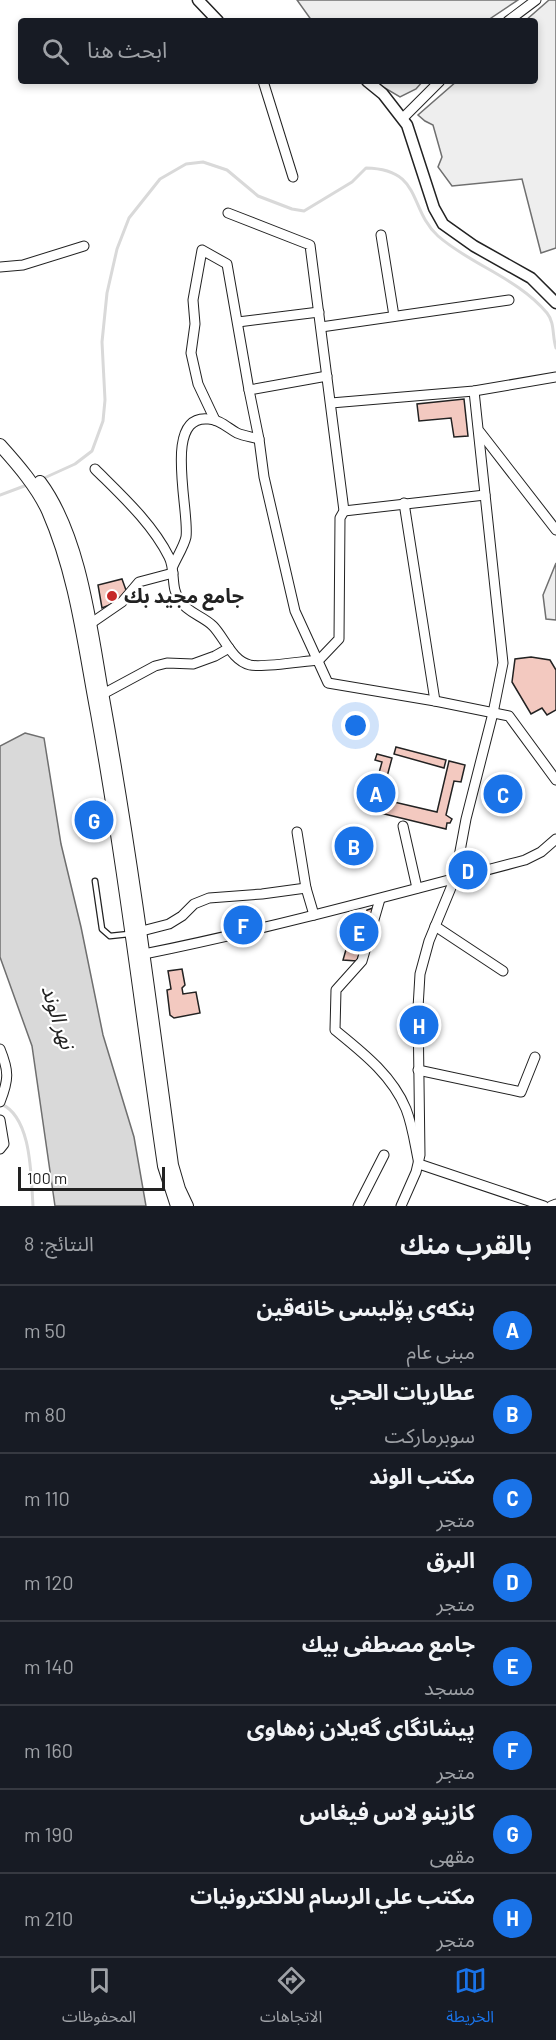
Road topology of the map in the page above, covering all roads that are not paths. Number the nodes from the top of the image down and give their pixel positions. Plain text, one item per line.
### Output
1 (198, 0) edge
2 (536, 0) edge
3 (215, 18) edge
4 (512, 18) edge
5 (264, 84) edge
6 (372, 84) edge
7 (437, 84) edge
8 (403, 118) junction
9 (293, 177) dead end
10 (228, 213) dead end
11 (381, 235) dead end
12 (84, 246) dead end
13 (0, 267) edge
14 (509, 300) dead end
15 (556, 303) edge
16 (319, 312) junction
17 (394, 316) junction
18 (238, 322) junction
19 (321, 327) junction
20 (327, 376) junction
21 (552, 378) edge
22 (249, 390) junction
23 (474, 391) junction
24 (331, 404) junction
25 (215, 420) junction
26 (479, 432) junction
27 (259, 439) junction
28 (0, 445) edge
29 (95, 469) dead end
30 (44, 495) junction
31 (485, 495) junction
32 (405, 503) junction
33 (345, 510) junction
34 (556, 530) edge
35 (172, 570) junction
36 (90, 624) junction
37 (229, 648) junction
38 (319, 660) junction
39 (102, 694) junction
40 (435, 701) junction
41 (493, 713) junction
42 (556, 780) edge
43 (403, 826) dead end
44 (297, 832) dead end
45 (556, 839) edge
46 (455, 878) junction
47 (95, 881) dead end
48 (306, 888) junction
49 (417, 888) junction
50 (380, 899) junction
51 (314, 915) junction
52 (435, 926) junction
53 (136, 932) junction
54 (140, 955) junction
55 (503, 971) dead end
56 (0, 1049) edge
57 (535, 1057) dead end
58 (418, 1070) junction
59 (1, 1099) edge
60 (0, 1120) edge
61 (0, 1149) edge
62 (384, 1155) dead end
63 (418, 1164) junction
64 (513, 1196) junction
65 (556, 1204) edge
66 (537, 1205) edge
67 (177, 1206) edge
68 (187, 1206) edge
69 (358, 1206) edge
70 (401, 1206) edge
71 (518, 1206) edge
72 (551, 1206) edge

1 - 3 street
2 - 4 street
5 - 9 street
6 - 8 street
7 - 8 street
8 - 15 street
10 - 16 street
11 - 17 street
12 - 13 street
14 - 17 street
16 - 18 street
16 - 19 street
17 - 19 street
18 - 22 street
18 - 25 street
19 - 20 street
20 - 22 street
20 - 24 street
21 - 23 street
22 - 27 street
23 - 24 street
23 - 26 street
24 - 33 street
25 - 27 street
25 - 35 street
26 - 31 street
26 - 34 street
27 - 38 street
28 - 30 main road
29 - 35 street
30 - 36 main road
30 - 53 main road
31 - 32 street
31 - 41 street
32 - 33 street
32 - 40 street
33 - 38 street
35 - 36 street
35 - 37 street
36 - 39 main road
37 - 38 street
37 - 39 street
38 - 40 street
39 - 53 main road
40 - 41 street
41 - 42 street
41 - 46 street
43 - 49 street
44 - 48 street
45 - 46 street
46 - 49 street
46 - 52 street
47 - 53 lane
48 - 51 street
48 - 53 street
49 - 50 street
50 - 51 street
50 - 63 street
51 - 54 street
52 - 55 street
52 - 58 street
53 - 54 main road
54 - 67 main road
54 - 68 main road
56 - 59 street
57 - 58 street
58 - 63 street
60 - 61 street
62 - 69 street
63 - 64 street
63 - 70 street
64 - 66 street
64 - 71 street
65 - 72 street

